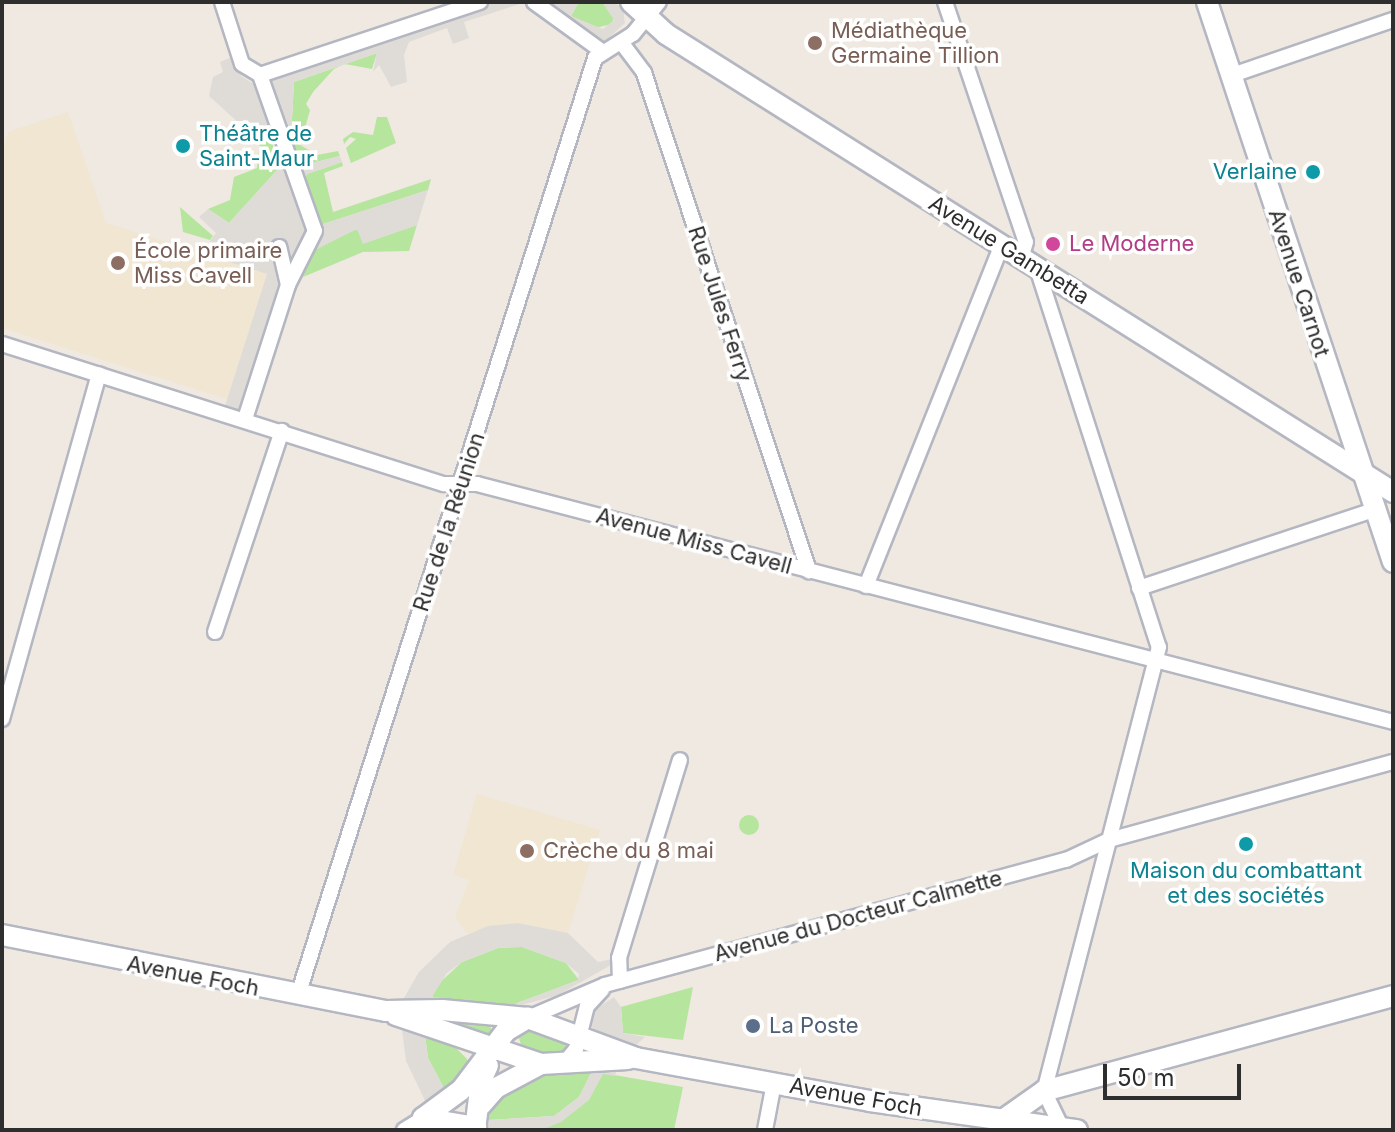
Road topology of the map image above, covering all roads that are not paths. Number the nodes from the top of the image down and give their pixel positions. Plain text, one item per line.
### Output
1 (222, 2) edge
2 (480, 2) edge
3 (534, 2) edge
4 (631, 2) edge
5 (945, 2) edge
6 (1207, 2) edge
7 (653, 11) edge
8 (1393, 20) edge
9 (621, 42) junction
10 (603, 52) junction
11 (260, 75) junction
12 (1232, 75) junction
13 (1001, 246) junction
14 (279, 247) dead end
15 (1029, 263) junction
16 (288, 285) junction
17 (2, 344) edge
18 (99, 374) junction
19 (245, 419) junction
20 (282, 431) junction
21 (1362, 472) junction
22 (462, 484) junction
23 (1393, 492) edge
24 (1376, 509) junction
25 (1393, 562) edge
26 (809, 571) junction
27 (866, 586) junction
28 (1139, 588) junction
29 (215, 632) dead end
30 (1156, 661) junction
31 (2, 719) edge
32 (1393, 722) edge
33 (680, 760) dead end
34 (1393, 762) edge
35 (1109, 840) junction
36 (2, 935) edge
37 (612, 983) junction
38 (298, 995) junction
39 (1393, 996) edge
40 (386, 1011) junction
41 (528, 1018) junction
42 (578, 1034) junction
43 (495, 1050) junction
44 (636, 1058) junction
45 (565, 1062) junction
46 (541, 1064) junction
47 (774, 1083) junction
48 (1044, 1091) junction
49 (481, 1105) junction
50 (423, 1118) junction
51 (1003, 1120) junction
52 (476, 1128) edge
53 (1069, 1129) edge
54 (404, 1130) edge
55 (765, 1130) edge

1 - 11 street
2 - 11 street
3 - 10 street
4 - 7 street, Avenue Gambetta
5 - 15 street
6 - 12 street, Avenue Carnot
7 - 9 street
7 - 13 street, Avenue Gambetta
8 - 12 street
9 - 10 street
9 - 26 street, Rue Jules Ferry
10 - 22 street, Rue de la Réunion
11 - 16 street
12 - 21 street, Avenue Carnot
13 - 15 street, Avenue Gambetta
13 - 27 street
14 - 16 street
15 - 21 street, Avenue Gambetta
15 - 28 street
16 - 19 street
17 - 18 street, Avenue Miss Cavell
18 - 19 street, Avenue Miss Cavell
18 - 31 street
19 - 20 street, Avenue Miss Cavell
20 - 22 street, Avenue Miss Cavell
20 - 29 street
21 - 23 street, Avenue Gambetta
21 - 24 street, Avenue Carnot
22 - 26 street, Avenue Miss Cavell
22 - 38 street, Rue de la Réunion
24 - 25 street, Avenue Carnot
24 - 28 street
26 - 27 street, Avenue Miss Cavell
27 - 30 street, Avenue Miss Cavell
28 - 30 street
30 - 32 street, Avenue Miss Cavell
30 - 35 street
33 - 37 street
34 - 35 street, Avenue du Docteur Calmette
35 - 37 street, Avenue du Docteur Calmette
35 - 48 street
36 - 38 street, Avenue Foch
37 - 41 street, Avenue du Docteur Calmette
37 - 42 street
38 - 40 street, Avenue Foch
39 - 48 street
40 - 41 street, Avenue Foch
40 - 43 street, Avenue Foch
41 - 42 street, Avenue Foch
41 - 43 street
42 - 44 street, Avenue Foch
42 - 45 street
43 - 46 street, Avenue Foch
43 - 49 street
43 - 50 street
44 - 45 street, Avenue Foch
44 - 47 street, Avenue Foch
45 - 46 street, Avenue Foch
46 - 49 street
47 - 51 street, Avenue Foch
47 - 55 street
48 - 51 street
48 - 53 street
49 - 52 street
50 - 52 street
50 - 54 street
51 - 53 street, Avenue Foch

